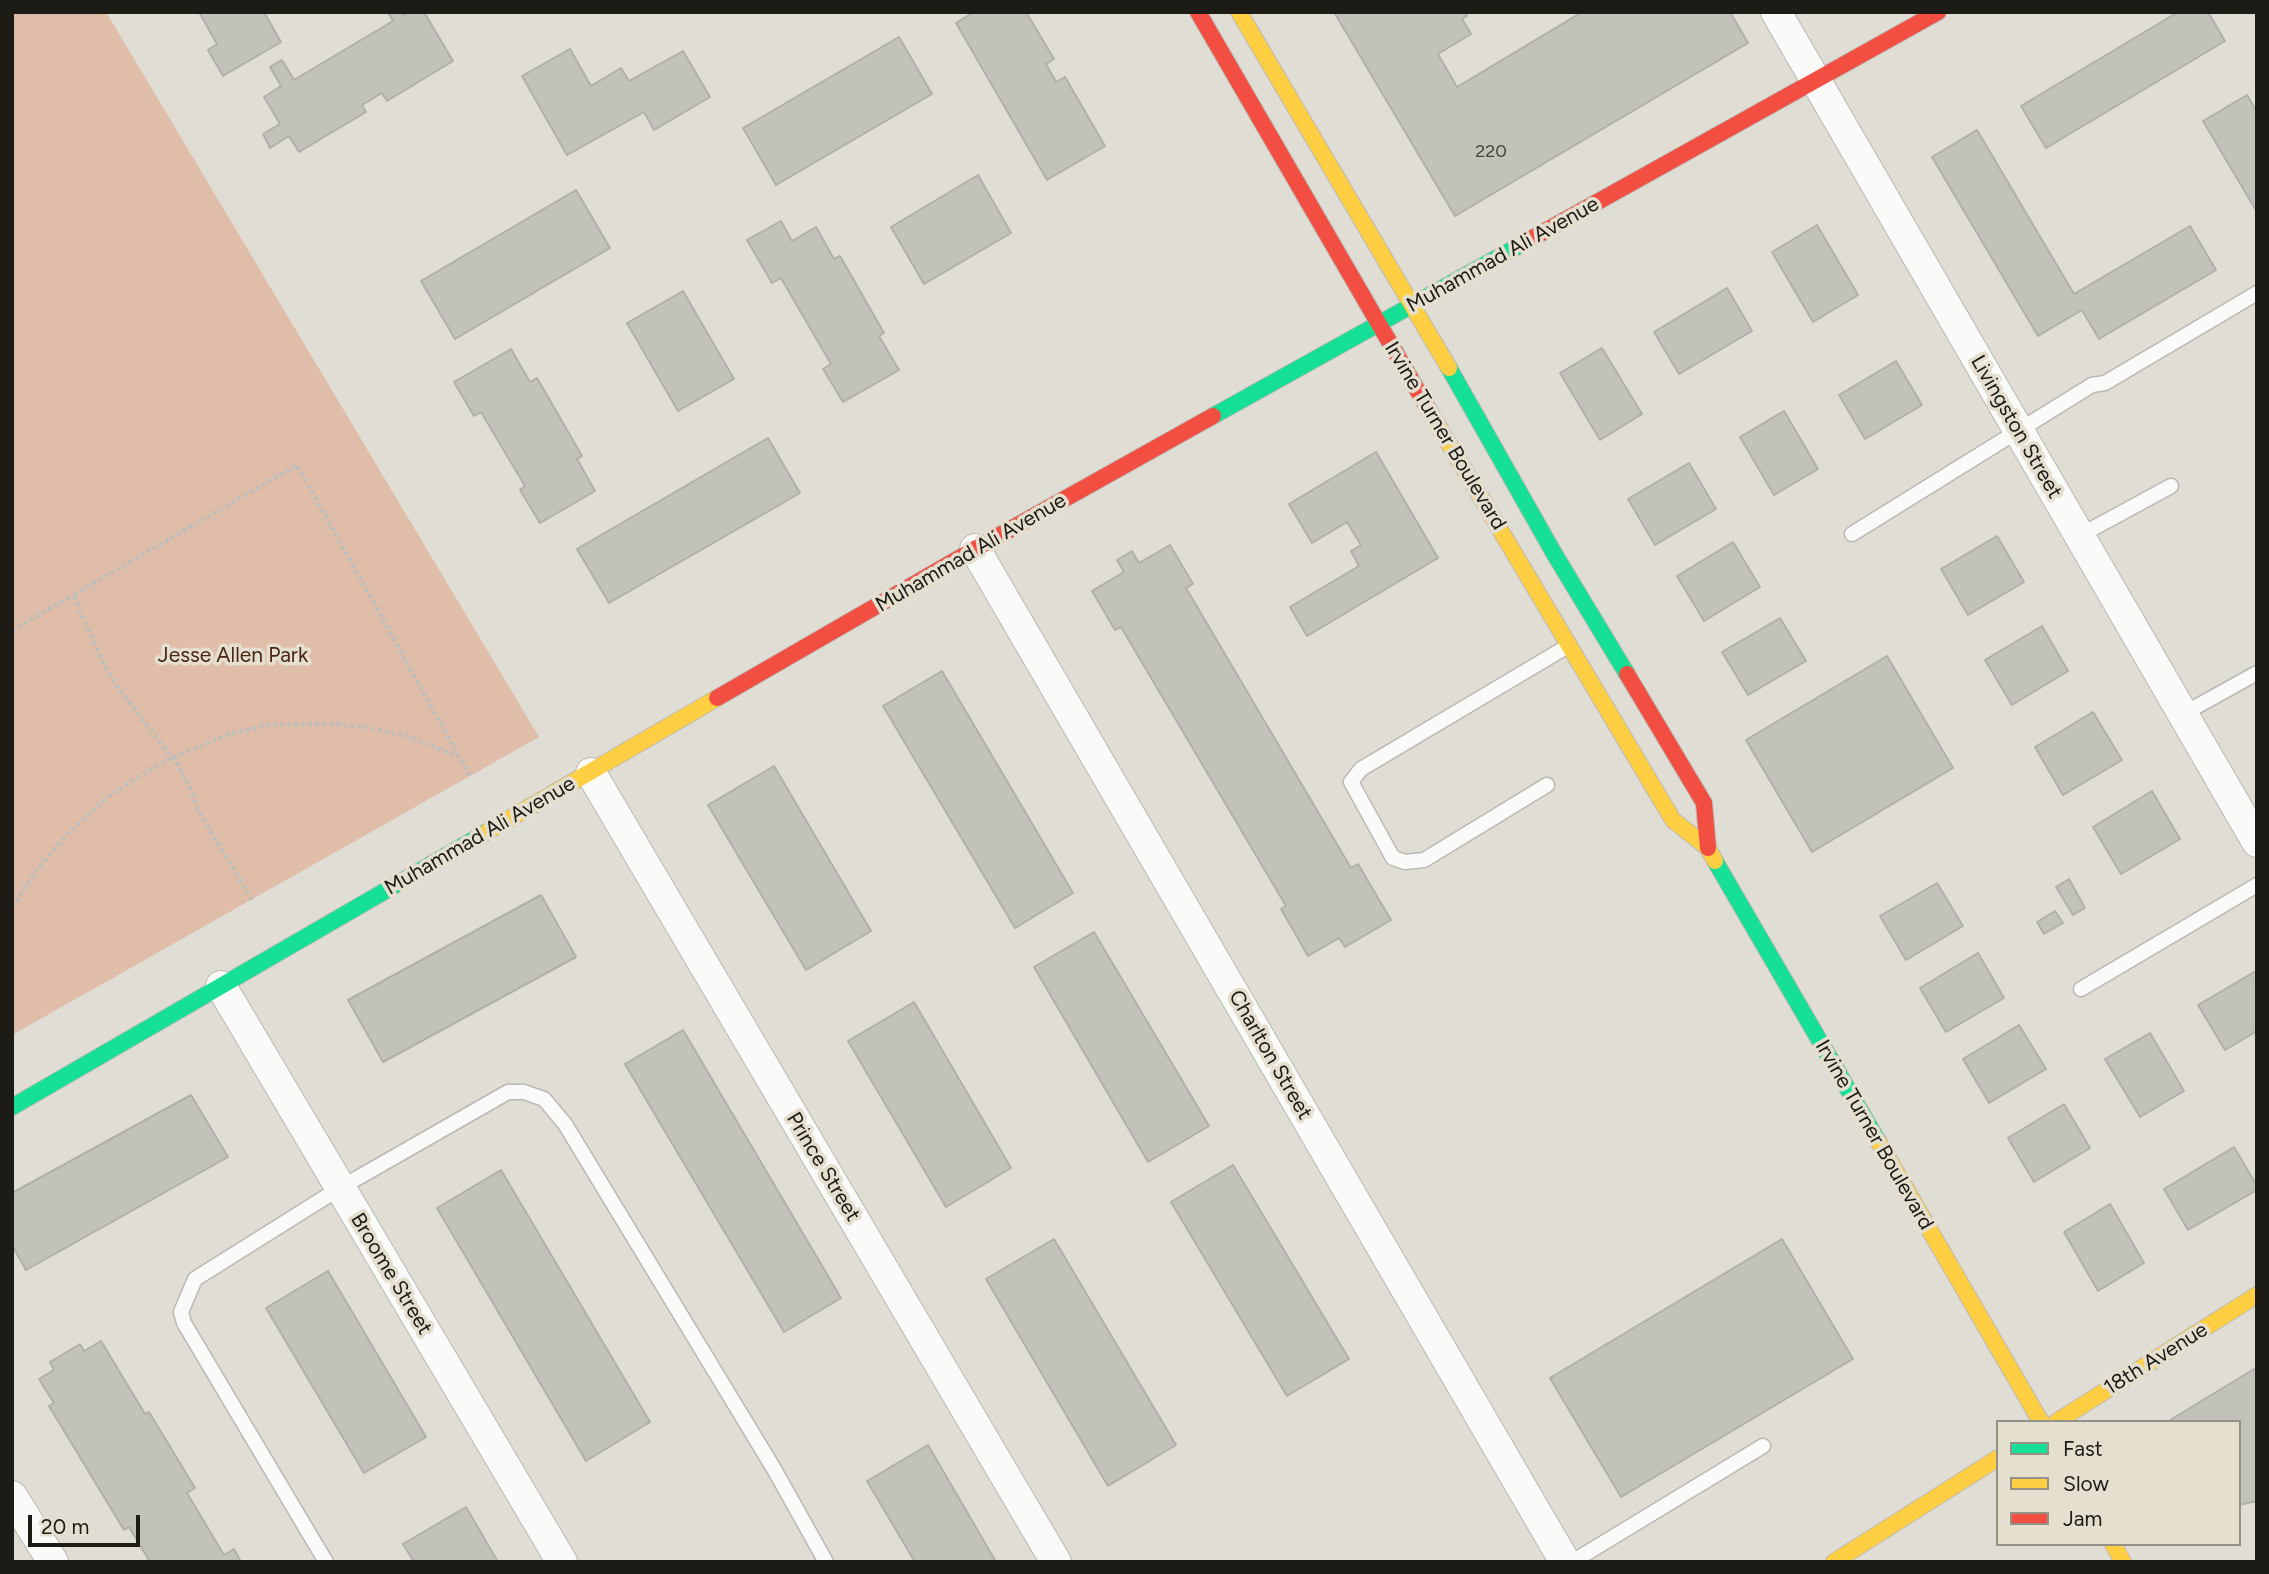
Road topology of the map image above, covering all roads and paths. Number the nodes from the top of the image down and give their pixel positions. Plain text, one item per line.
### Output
1 (1198, 12) edge
2 (1239, 12) edge
3 (1776, 12) edge
4 (1938, 12) edge
5 (1816, 82) junction
6 (2257, 293) edge
7 (1413, 304) junction
8 (1378, 325) junction
9 (2018, 431) junction
10 (2171, 486) dead end
11 (1852, 534) dead end
12 (2079, 536) junction
13 (975, 549) junction
14 (73, 596) junction
15 (12, 632) edge
16 (1569, 645) junction
17 (2257, 673) edge
18 (2183, 714) junction
19 (459, 757) junction
20 (172, 758) junction
21 (591, 773) junction
22 (470, 776) dead end
23 (1547, 785) dead end
24 (2257, 842) edge
25 (1708, 848) junction
26 (2257, 885) edge
27 (252, 900) dead end
28 (12, 907) edge
29 (221, 986) junction
30 (2081, 989) dead end
31 (12, 1107) edge
32 (340, 1188) junction
33 (2257, 1295) edge
34 (2040, 1420) edge
35 (2059, 1420) edge
36 (1763, 1446) dead end
37 (1996, 1459) edge
38 (12, 1496) edge
39 (2114, 1546) edge
40 (52, 1562) edge
41 (326, 1562) edge
42 (562, 1562) edge
43 (826, 1562) edge
44 (1056, 1562) edge
45 (1565, 1562) edge
46 (1572, 1562) edge
47 (1834, 1562) edge
48 (2123, 1562) edge

1 - 8 main road, Irvine Turner Boulevard
2 - 7 main road, Irvine Turner Boulevard
3 - 5 street, Livingston Street
4 - 5 main road, Muhammad Ali Avenue
5 - 7 main road, Muhammad Ali Avenue
5 - 9 street, Livingston Street
6 - 9 lane
7 - 8 main road, Muhammad Ali Avenue
7 - 25 main road, Irvine Turner Boulevard
8 - 13 main road, Muhammad Ali Avenue
8 - 16 main road, Irvine Turner Boulevard
9 - 11 lane
9 - 12 street, Livingston Street
10 - 12 lane
12 - 18 street, Livingston Street
13 - 21 main road, Muhammad Ali Avenue
13 - 45 street, Charlton Street
14 - 15 path
14 - 19 path
14 - 20 path
16 - 23 lane
16 - 25 main road, Irvine Turner Boulevard
17 - 18 lane
18 - 24 street, Livingston Street
19 - 20 path
19 - 22 path
20 - 27 path
20 - 28 path
21 - 29 main road, Muhammad Ali Avenue
21 - 44 street, Prince Street
25 - 34 main road, Irvine Turner Boulevard
26 - 30 lane
29 - 31 main road, Muhammad Ali Avenue
29 - 32 street, Broome Street
32 - 41 lane
32 - 42 street, Broome Street
32 - 43 lane
33 - 35 main road, 18th Avenue
36 - 46 lane
37 - 47 main road
38 - 40 street
39 - 48 main road

